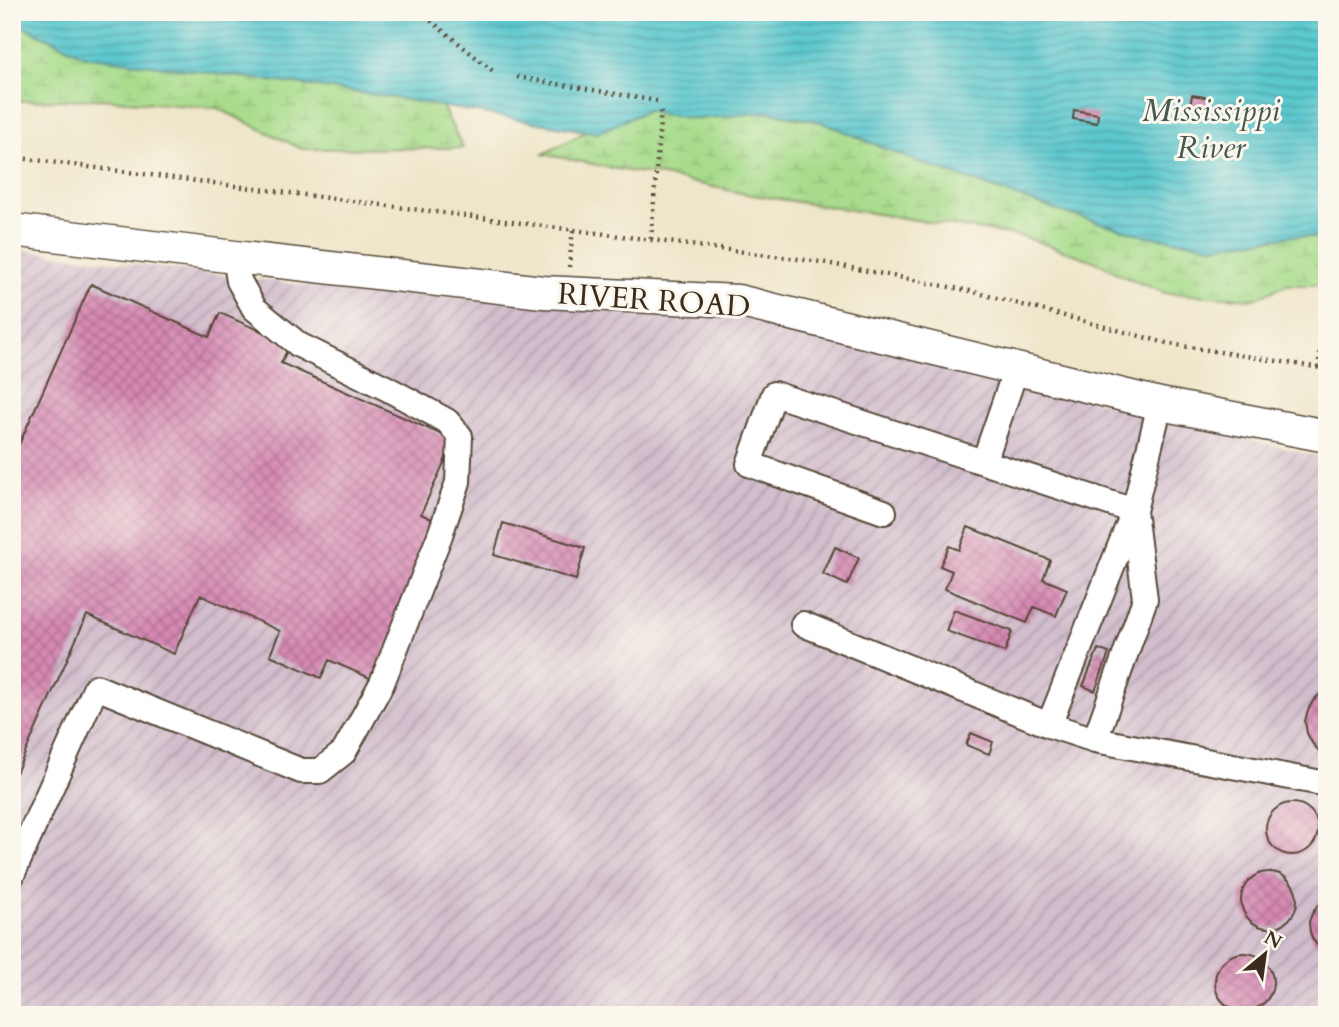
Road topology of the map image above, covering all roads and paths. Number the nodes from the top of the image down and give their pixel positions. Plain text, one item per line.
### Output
1 (419, 12) edge
2 (494, 72) dead end
3 (517, 77) dead end
4 (657, 101) dead end
5 (661, 108) dead end
6 (12, 158) edge
7 (573, 229) junction
8 (12, 230) edge
9 (652, 239) junction
10 (235, 257) junction
11 (565, 293) junction
12 (1327, 300) edge
13 (1318, 368) junction
14 (1016, 369) junction
15 (1327, 369) edge
16 (1160, 404) junction
17 (1327, 436) edge
18 (984, 462) junction
19 (1134, 511) junction
20 (884, 512) dead end
21 (803, 624) dead end
22 (1049, 725) junction
23 (1095, 740) junction
24 (1327, 784) edge
25 (12, 875) edge

1 - 2 path
3 - 4 path
5 - 9 path
6 - 7 path
7 - 9 path
7 - 11 path
8 - 10 main road, RIVER ROAD
9 - 13 path
10 - 11 main road, RIVER ROAD
10 - 25 lane
11 - 14 main road, RIVER ROAD
12 - 13 path
13 - 15 path
14 - 16 main road, RIVER ROAD
14 - 18 lane
16 - 17 main road, RIVER ROAD
16 - 19 lane
18 - 19 lane
18 - 20 lane
19 - 22 lane
19 - 23 lane
21 - 22 lane
22 - 23 lane
23 - 24 lane

